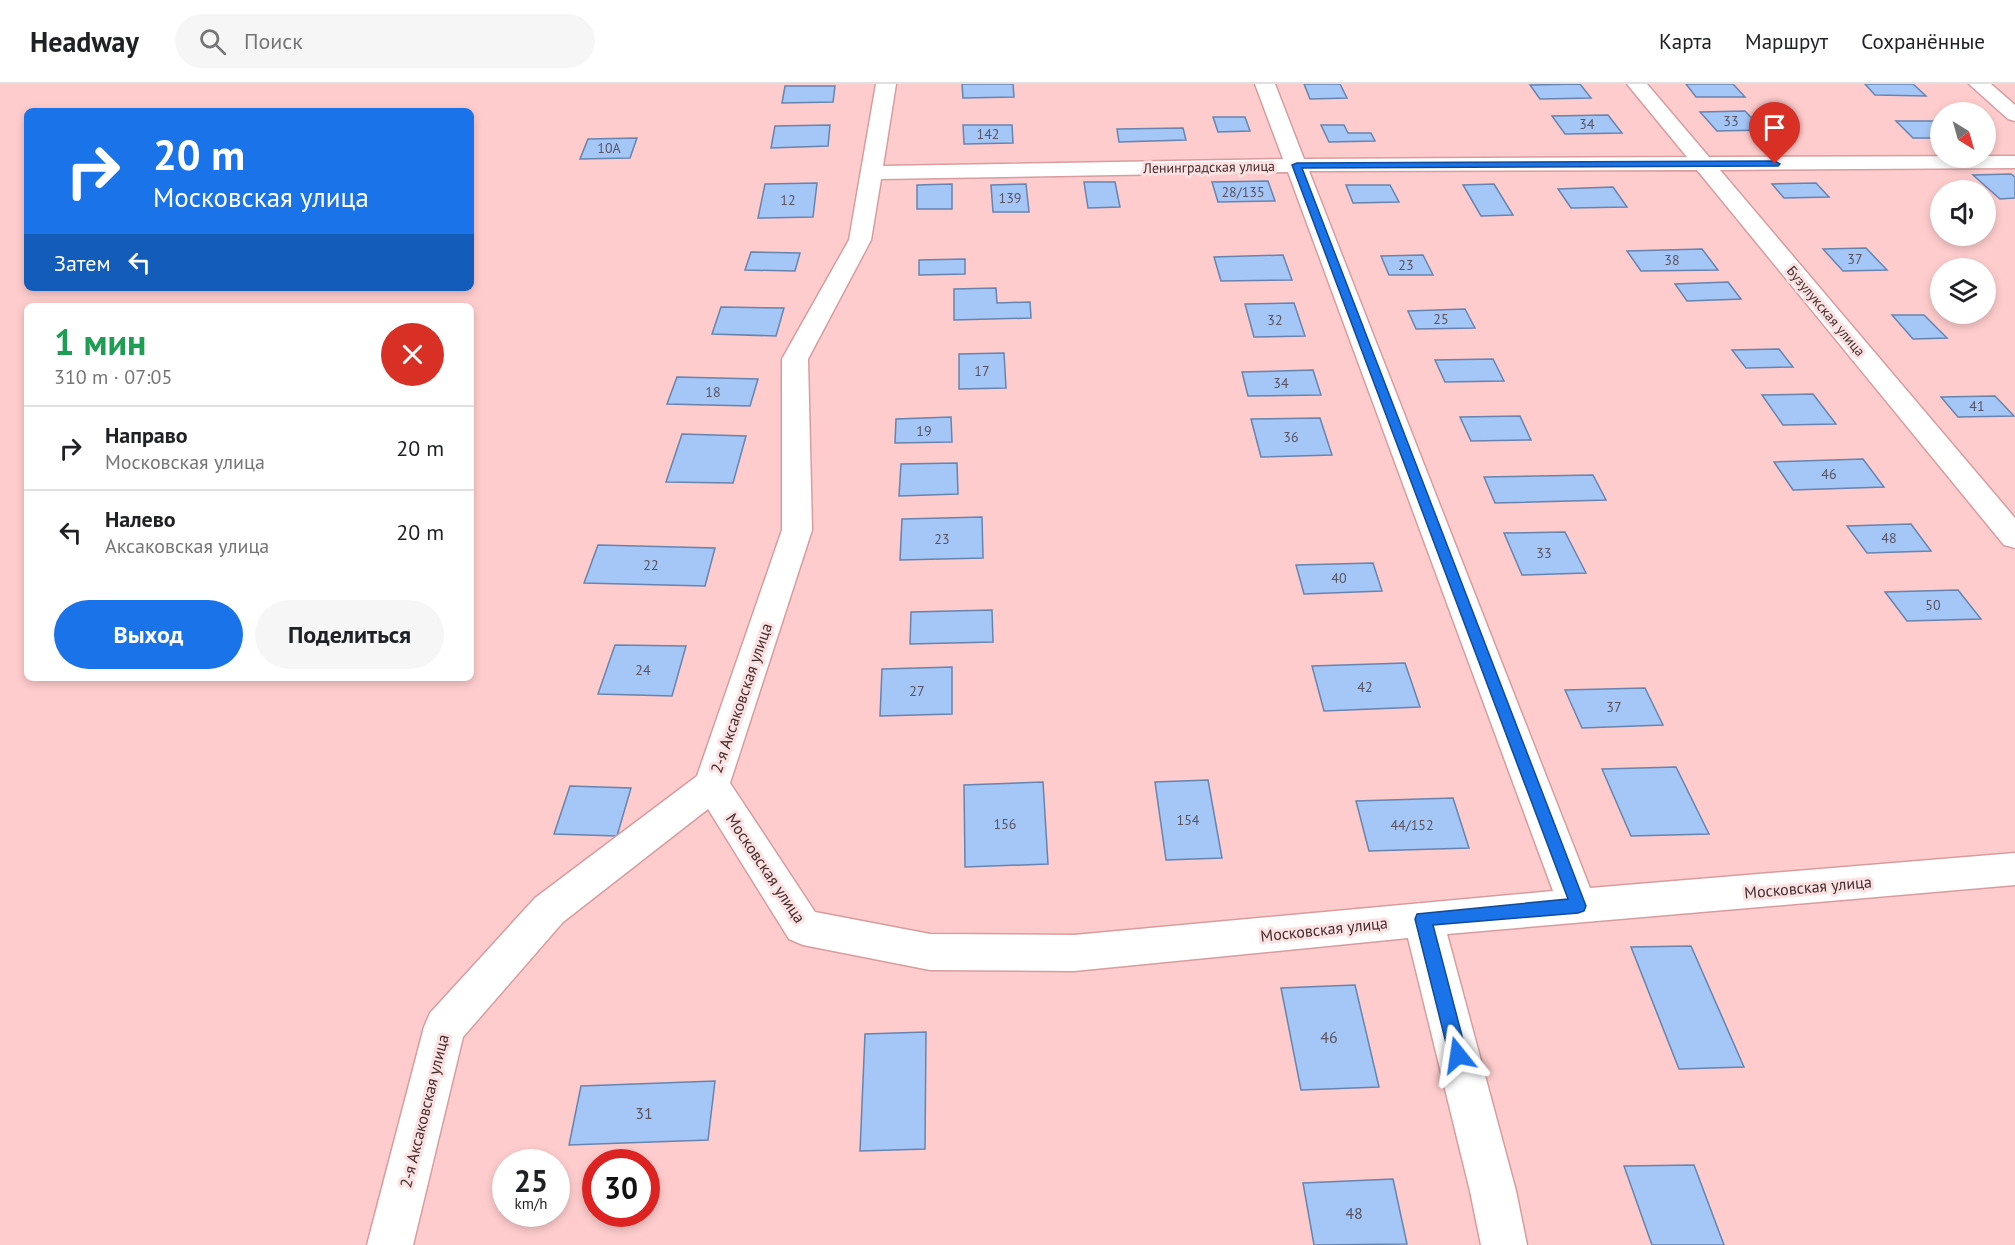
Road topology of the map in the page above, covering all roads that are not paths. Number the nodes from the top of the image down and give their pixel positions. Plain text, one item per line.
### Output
1 (886, 84) edge
2 (1265, 84) edge
3 (1637, 84) edge
4 (1980, 84) edge
5 (2015, 116) edge
6 (2015, 162) edge
7 (1703, 164) junction
8 (1297, 165) junction
9 (872, 173) junction
10 (2015, 538) edge
11 (712, 785) junction
12 (2015, 870) edge
13 (1578, 906) junction
14 (1423, 919) junction
15 (390, 1245) edge
16 (1504, 1245) edge

1 - 9 street, 2-я Аксаковская улица
2 - 8 street
3 - 7 street, Бузулукская улица
4 - 5 street
6 - 7 street, Ленинградская улица
7 - 8 street, Ленинградская улица
7 - 10 street, Бузулукская улица
8 - 9 street, Ленинградская улица
8 - 13 street
9 - 11 street, 2-я Аксаковская улица
11 - 14 street, Московская улица
11 - 15 street, 2-я Аксаковская улица
12 - 13 street, Московская улица
13 - 14 street, Московская улица
14 - 16 street

